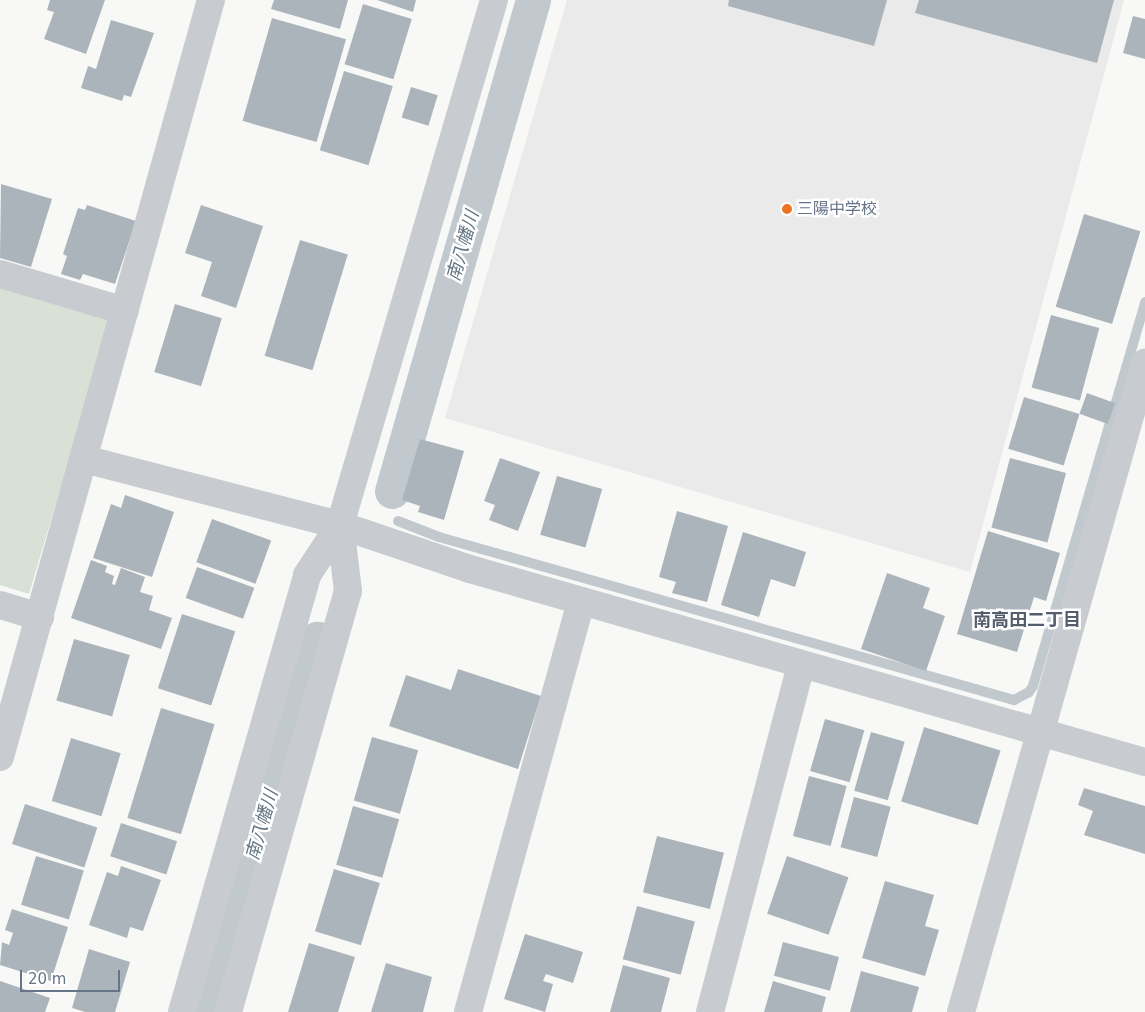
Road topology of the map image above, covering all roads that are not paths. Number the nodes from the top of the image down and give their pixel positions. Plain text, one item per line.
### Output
1 (211, 0) edge
2 (494, 0) edge
3 (0, 274) edge
4 (125, 311) junction
5 (1145, 363) edge
6 (84, 459) junction
7 (340, 525) junction
8 (581, 602) junction
9 (0, 605) edge
10 (40, 617) junction
11 (800, 666) junction
12 (1040, 732) junction
13 (0, 757) edge
14 (1145, 762) edge
15 (182, 1012) edge
16 (228, 1012) edge
17 (468, 1012) edge
18 (710, 1012) edge
19 (961, 1012) edge

1 - 4 street
2 - 7 street
3 - 4 street
4 - 6 street
5 - 12 street
6 - 7 street
6 - 10 street
7 - 8 street
7 - 15 street
7 - 16 street
8 - 11 street
8 - 17 street
9 - 10 street
10 - 13 street
11 - 12 street
11 - 18 street
12 - 14 street
12 - 19 street

